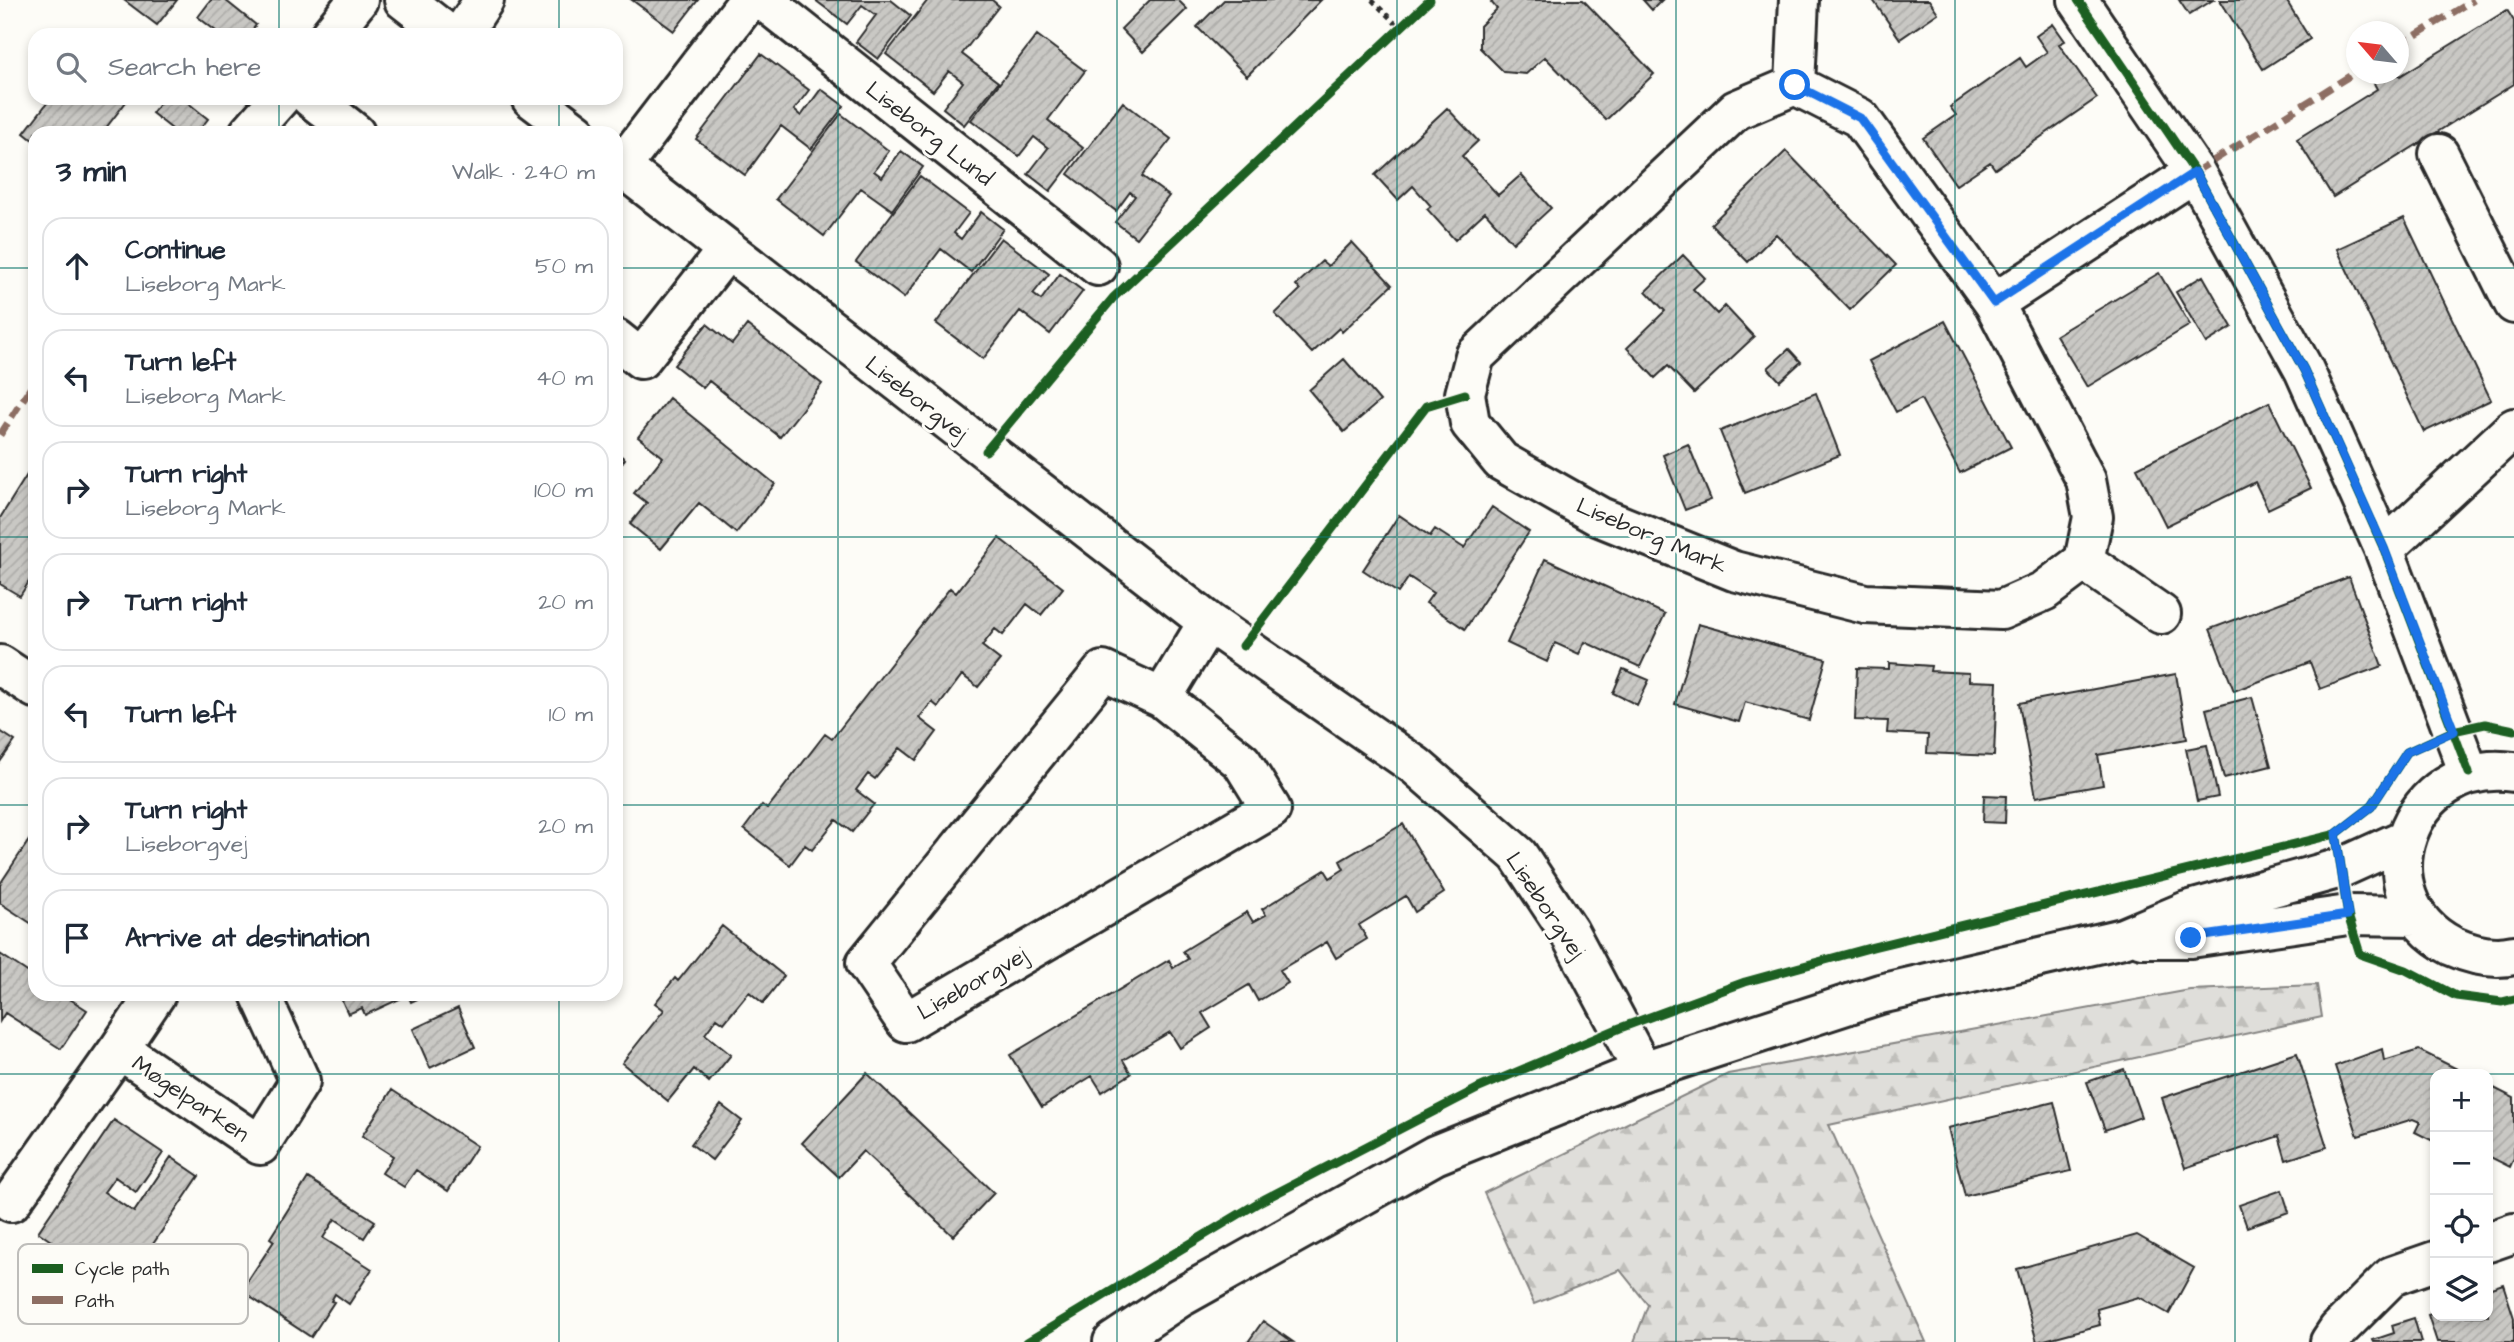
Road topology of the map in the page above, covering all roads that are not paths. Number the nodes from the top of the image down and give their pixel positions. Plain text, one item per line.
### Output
1 (358, 0) edge
2 (404, 0) edge
3 (484, 0) edge
4 (749, 0) edge
5 (763, 0) edge
6 (1799, 0) edge
7 (2078, 0) edge
8 (336, 28) edge
9 (440, 28) edge
10 (466, 28) edge
11 (1795, 85) junction
12 (274, 105) edge
13 (320, 105) edge
14 (540, 105) edge
15 (255, 126) edge
16 (346, 126) edge
17 (568, 126) edge
18 (2439, 155) dead end
19 (623, 160) edge
20 (623, 168) edge
21 (2195, 172) junction
22 (727, 250) junction
23 (1098, 265) dead end
24 (1994, 303) junction
25 (2514, 304) edge
26 (623, 345) edge
27 (2514, 428) edge
28 (2384, 548) junction
29 (2084, 561) junction
30 (2161, 614) dead end
31 (1208, 622) junction
32 (0, 665) edge
33 (28, 683) edge
34 (1162, 698) junction
35 (2514, 772) edge
36 (2469, 773) junction
37 (2405, 839) junction
38 (2417, 916) junction
39 (2123, 938) junction
40 (2514, 955) edge
41 (151, 1001) edge
42 (263, 1001) edge
43 (119, 1049) junction
44 (1643, 1071) junction
45 (10, 1202) dead end
46 (2514, 1233) edge
47 (2493, 1240) edge
48 (2430, 1263) edge
49 (1113, 1342) edge
50 (2330, 1342) edge

1 - 8 street
2 - 9 street
3 - 10 street
4 - 19 street
5 - 23 street, Liseborg Lund
6 - 11 street
7 - 21 street
11 - 24 street
11 - 29 street, Liseborg Mark
12 - 15 street
13 - 16 street
14 - 17 street
18 - 25 street
20 - 22 street, Liseborgvej
21 - 24 street
21 - 28 street
22 - 26 street
22 - 31 street, Liseborgvej
24 - 29 street
27 - 28 street
28 - 36 street
29 - 30 street
31 - 34 street
31 - 44 street, Liseborgvej
32 - 33 street
34 - 34 street, Liseborgvej
35 - 36 street
36 - 37 street
37 - 38 street
37 - 39 street
38 - 39 street
38 - 40 street
39 - 44 street
41 - 43 street, Møgelparken
42 - 43 street, Møgelparken
43 - 45 street, Møgelparken
44 - 49 street
46 - 47 street
48 - 50 street

